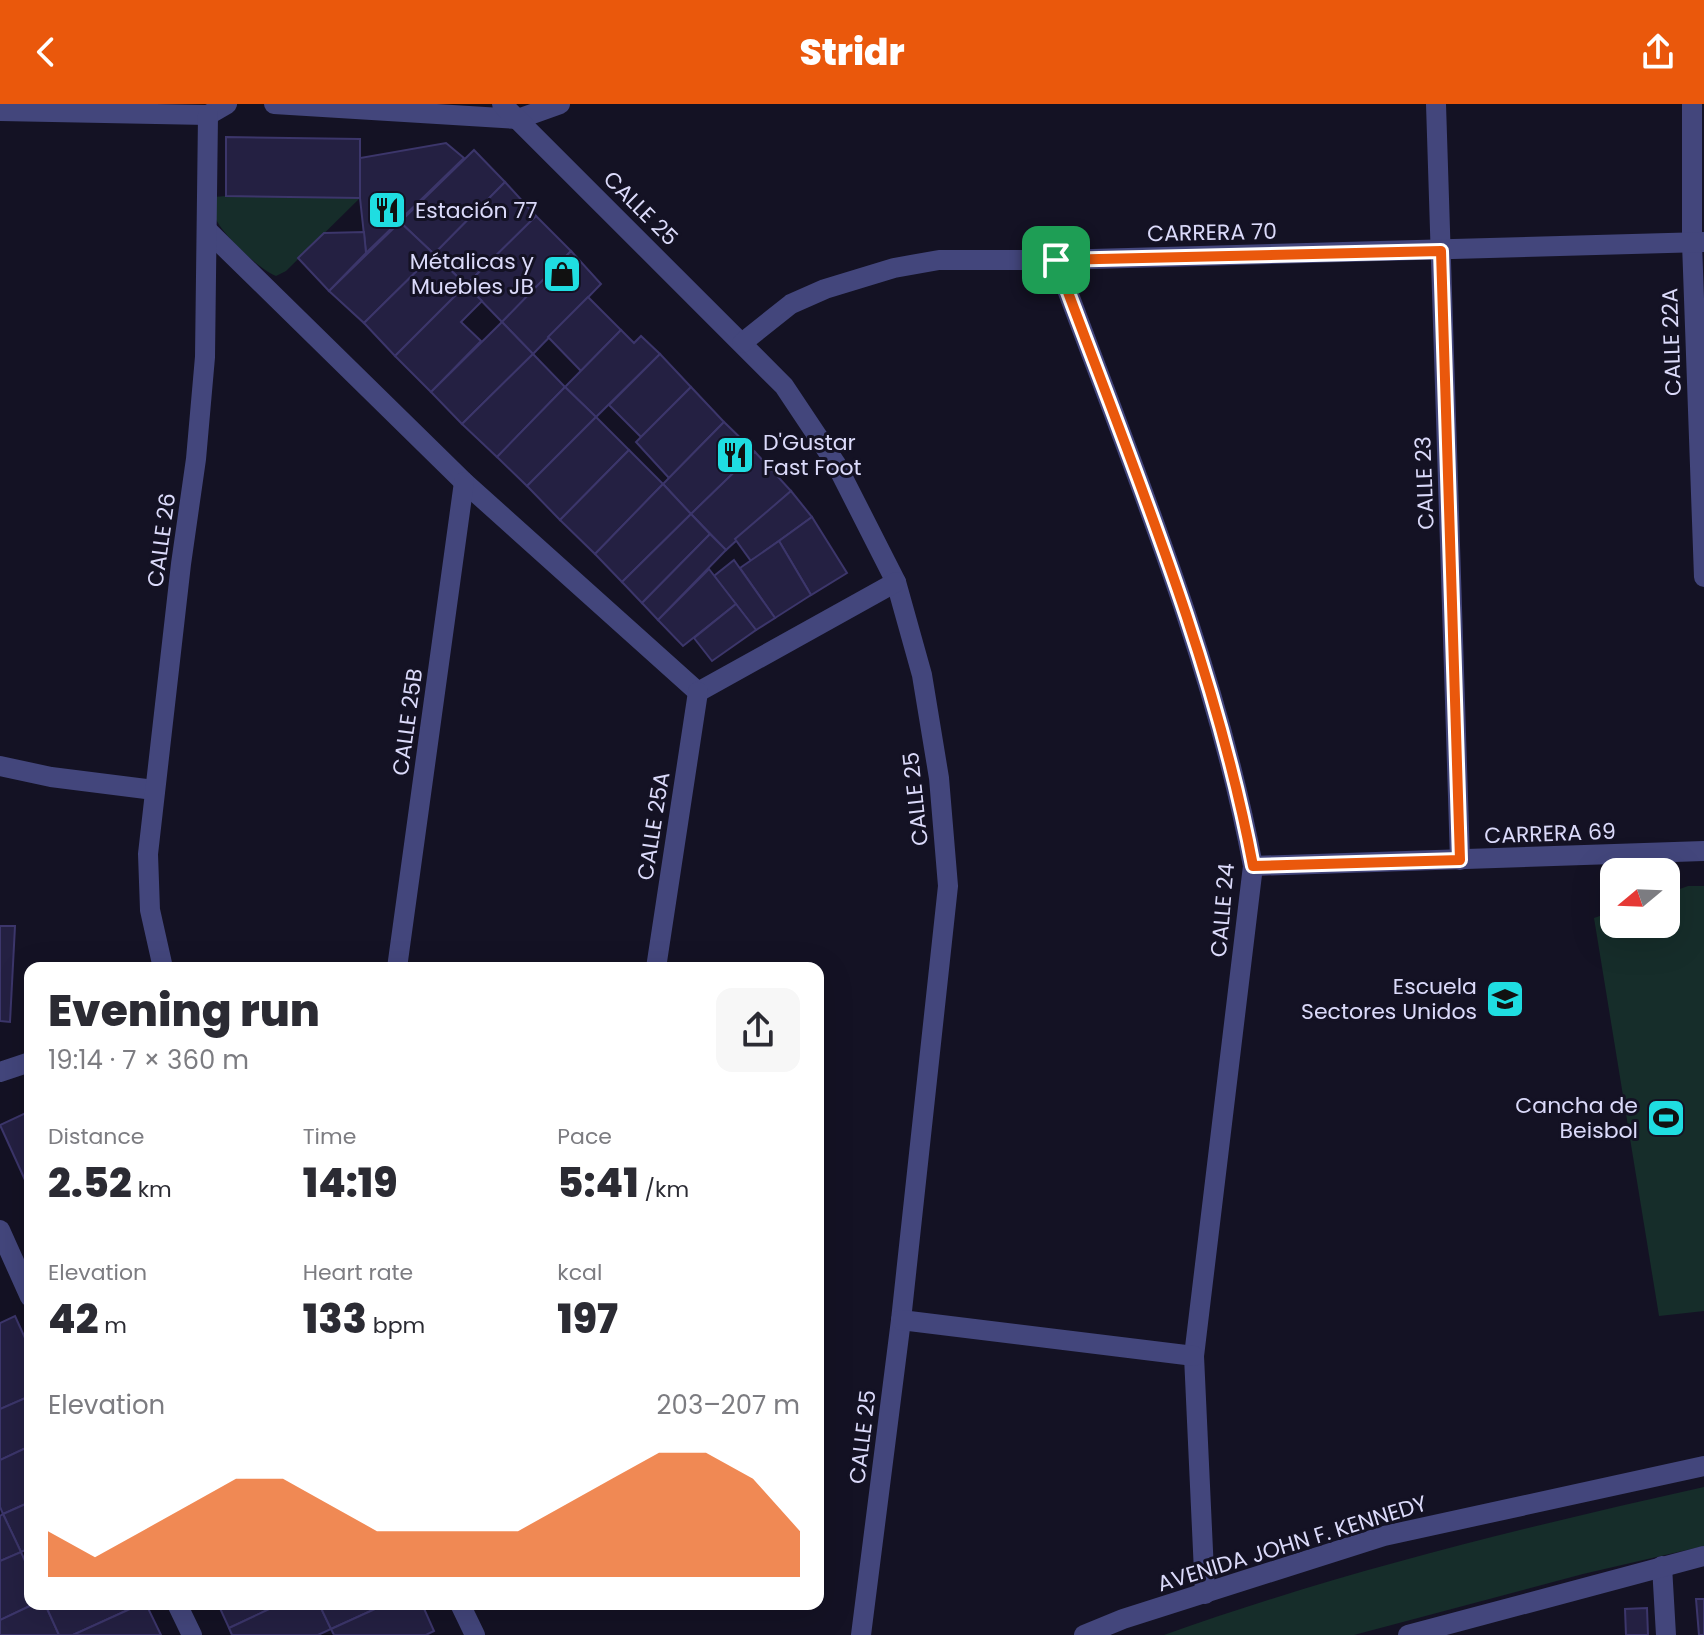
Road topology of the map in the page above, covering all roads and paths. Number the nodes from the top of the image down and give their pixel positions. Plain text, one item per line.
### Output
1 (227, 104) edge
2 (274, 104) edge
3 (502, 104) edge
4 (560, 104) edge
5 (1436, 104) edge
6 (1692, 104) edge
7 (0, 111) edge
8 (208, 115) junction
9 (518, 119) junction
10 (208, 231) junction
11 (1698, 242) edge
12 (1441, 251) junction
13 (1056, 260) junction
14 (742, 343) junction
15 (464, 482) junction
16 (1704, 577) edge
17 (896, 582) junction
18 (698, 692) junction
19 (0, 766) edge
20 (154, 790) junction
21 (1704, 851) edge
22 (1460, 860) junction
23 (1253, 866) junction
24 (162, 962) edge
25 (398, 962) edge
26 (657, 962) edge
27 (24, 1064) edge
28 (0, 1072) edge
29 (0, 1230) edge
30 (8, 1274) edge
31 (24, 1291) edge
32 (901, 1320) junction
33 (1194, 1356) junction
34 (1704, 1466) edge
35 (1704, 1556) edge
36 (1662, 1566) junction
37 (1205, 1594) junction
38 (180, 1610) edge
39 (463, 1610) edge
40 (1412, 1634) edge
41 (192, 1635) edge
42 (475, 1635) edge
43 (861, 1635) edge
44 (1084, 1635) edge
45 (1666, 1635) edge

1 - 8 street
2 - 9 street
3 - 9 street, CALLE 25
4 - 9 street
5 - 12 street, CALLE 23
6 - 11 street, CALLE 22A
7 - 8 street
8 - 10 street, CALLE 26
9 - 14 street, CALLE 25
10 - 15 street
10 - 20 street, CALLE 26
11 - 12 street, CARRERA 70
11 - 16 street, CALLE 22A
12 - 13 street, CARRERA 70
12 - 22 street, CALLE 23
13 - 14 street, CARRERA 70
13 - 23 street, CALLE 24
14 - 17 street, CALLE 25
15 - 18 street
15 - 25 street, CALLE 25B
17 - 18 street
17 - 32 street, CALLE 25
18 - 26 street, CALLE 25A
19 - 20 street
20 - 24 street, CALLE 26
21 - 22 street, CARRERA 69
22 - 23 street, CARRERA 69
23 - 33 street, CALLE 24
27 - 28 street
29 - 30 street
30 - 31 street
32 - 33 street
32 - 43 street, CALLE 25
33 - 37 street, CALLE 24
34 - 37 street, AVENIDA JOHN F. KENNEDY
35 - 36 street
36 - 40 street
36 - 45 street
37 - 44 street, AVENIDA JOHN F. KENNEDY
38 - 41 street
39 - 42 street

